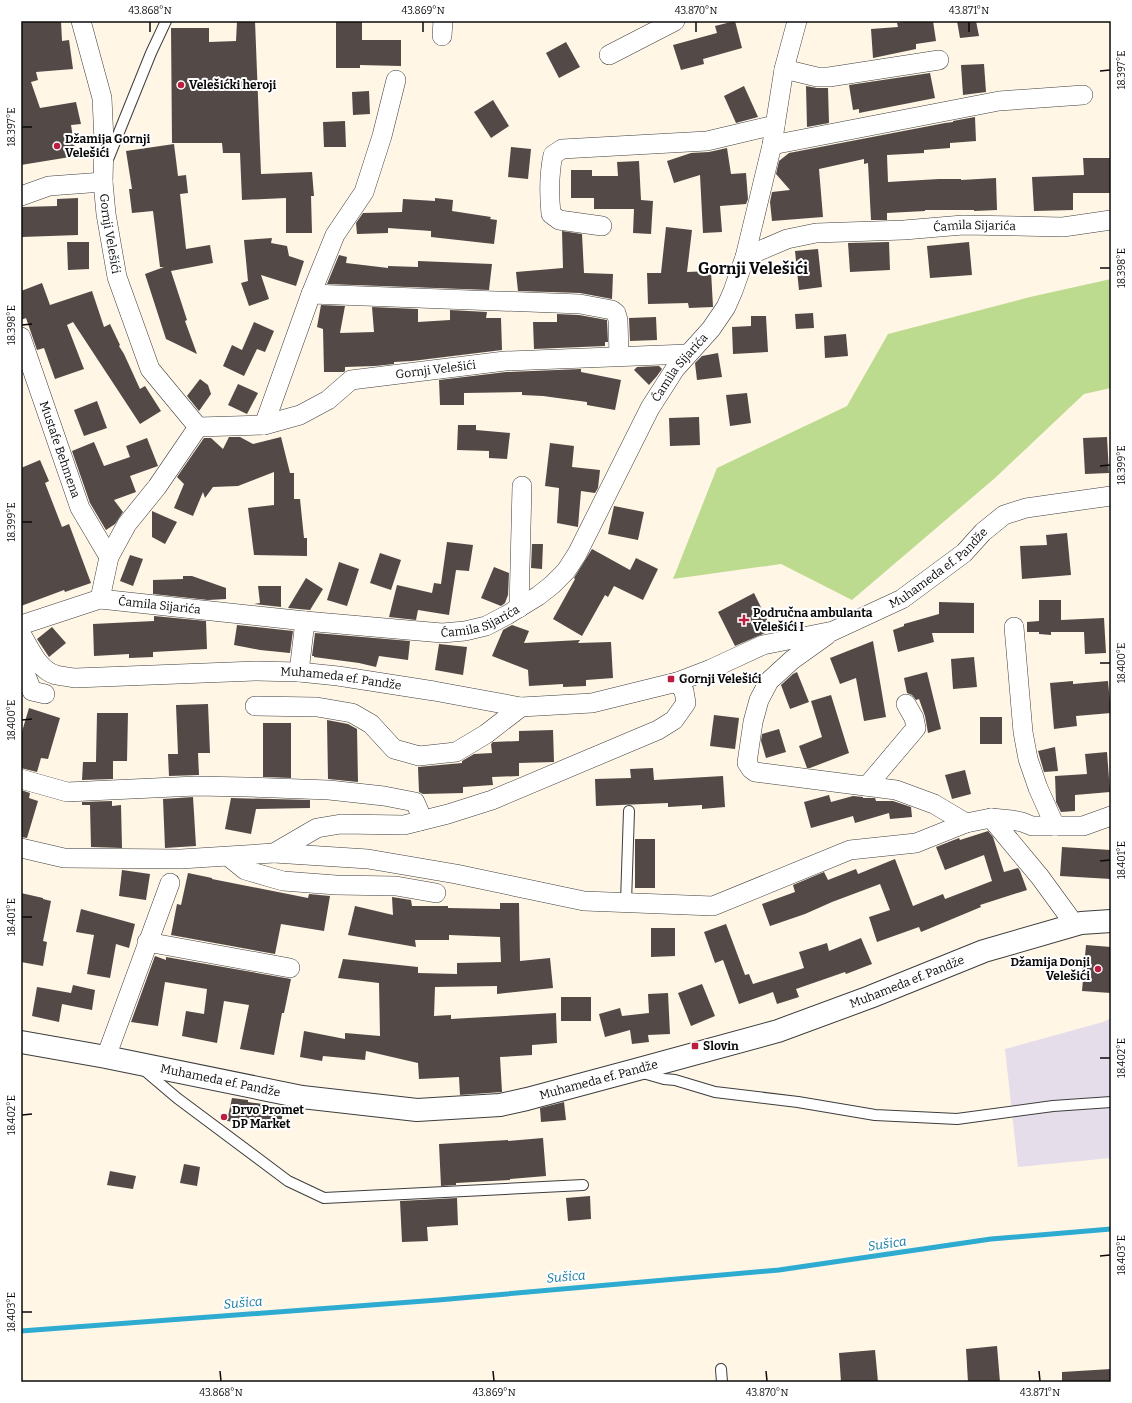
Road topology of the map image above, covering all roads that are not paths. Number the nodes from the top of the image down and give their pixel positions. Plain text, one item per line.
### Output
1 (81, 21) edge
2 (166, 21) edge
3 (675, 21) edge
4 (797, 21) edge
5 (654, 27) edge
6 (609, 55) dead end
7 (939, 60) dead end
8 (784, 69) junction
9 (396, 80) dead end
10 (1084, 95) dead end
11 (775, 125) junction
12 (772, 145) junction
13 (103, 177) junction
14 (21, 196) edge
15 (1111, 220) edge
16 (602, 226) dead end
17 (745, 257) junction
18 (311, 294) junction
19 (21, 338) edge
20 (688, 354) junction
21 (619, 356) junction
22 (264, 425) junction
23 (198, 427) junction
24 (522, 486) dead end
25 (1111, 496) edge
26 (109, 557) junction
27 (100, 599) junction
28 (519, 608) junction
29 (305, 621) junction
30 (21, 625) edge
31 (1014, 627) dead end
32 (833, 631) junction
33 (21, 634) edge
34 (21, 663) edge
35 (299, 672) junction
36 (677, 682) junction
37 (45, 694) dead end
38 (906, 704) dead end
39 (255, 706) dead end
40 (521, 707) junction
41 (21, 779) edge
42 (867, 786) junction
43 (629, 811) dead end
44 (1111, 816) edge
45 (991, 818) junction
46 (420, 821) junction
47 (966, 823) junction
48 (1055, 826) junction
49 (21, 848) edge
50 (274, 853) junction
51 (229, 857) junction
52 (170, 883) dead end
53 (436, 893) dead end
54 (626, 902) junction
55 (1111, 921) edge
56 (1075, 925) junction
57 (147, 942) junction
58 (290, 968) dead end
59 (21, 1042) edge
60 (106, 1057) junction
61 (136, 1063) junction
62 (635, 1070) junction
63 (1111, 1102) edge
64 (583, 1185) dead end
65 (721, 1369) dead end
66 (722, 1382) edge

1 - 13 street, Gornji Velešići
2 - 13 lane
3 - 5 street
4 - 8 street, Ćamila Sijarića
5 - 6 street
7 - 8 street
8 - 11 street, Ćamila Sijarića
9 - 18 street
10 - 12 street
11 - 12 street, Ćamila Sijarića
11 - 16 street
12 - 17 street, Ćamila Sijarića
13 - 14 street
13 - 23 street, Gornji Velešići
15 - 17 street, Ćamila Sijarića
17 - 20 street, Ćamila Sijarića
18 - 21 street
18 - 22 street
19 - 26 street, Mustafe Behmena
20 - 21 street, Gornji Velešići
20 - 28 street, Ćamila Sijarića
21 - 22 street, Gornji Velešići
22 - 23 street, Gornji Velešići
23 - 26 street
24 - 28 street
25 - 32 street, Muhameda ef. Pandže
26 - 27 street
27 - 29 street, Ćamila Sijarića
27 - 30 street, Ćamila Sijarića
28 - 29 street, Ćamila Sijarića
29 - 35 street
31 - 48 street
32 - 36 street, Muhameda ef. Pandže
32 - 42 street
33 - 35 street, Muhameda ef. Pandže
34 - 37 street
35 - 40 street, Muhameda ef. Pandže
36 - 40 street, Muhameda ef. Pandže
36 - 46 street
38 - 42 street
39 - 40 street
41 - 46 street
42 - 47 street
43 - 54 lane
44 - 48 street
45 - 47 street
45 - 48 street
45 - 56 street
46 - 50 street
47 - 54 street
49 - 51 street
50 - 51 street
50 - 54 street
51 - 53 street
52 - 57 street
55 - 56 street, Muhameda ef. Pandže
56 - 62 street, Muhameda ef. Pandže
57 - 58 street
57 - 60 street
59 - 60 street, Muhameda ef. Pandže
60 - 61 street, Muhameda ef. Pandže
61 - 62 street, Muhameda ef. Pandže
61 - 64 lane
62 - 63 lane
65 - 66 lane

